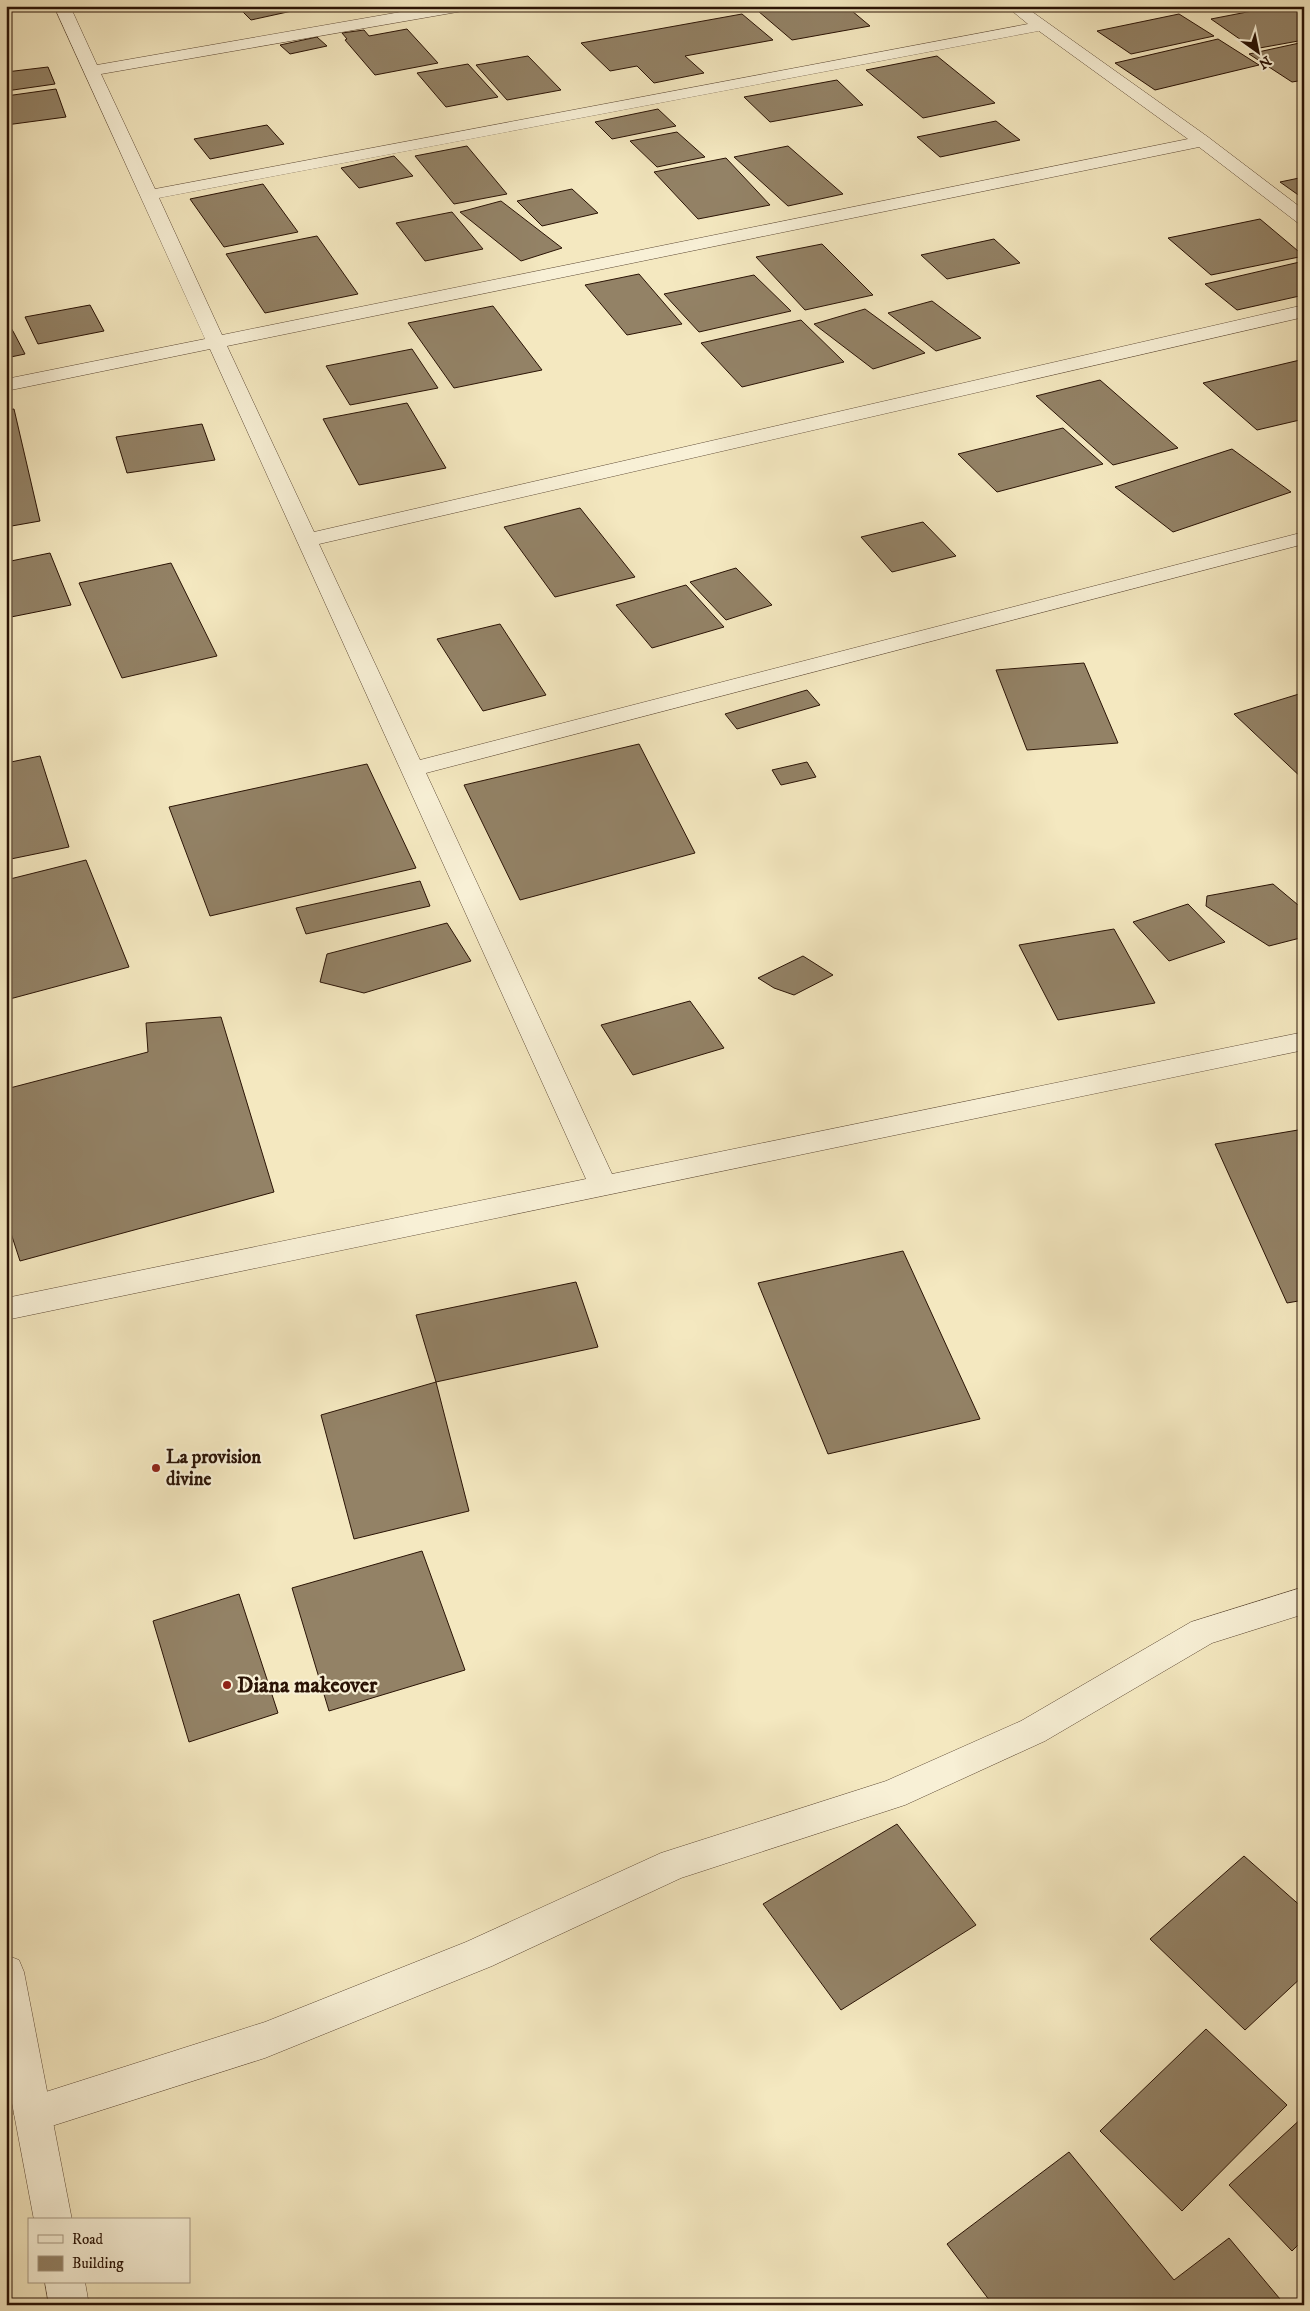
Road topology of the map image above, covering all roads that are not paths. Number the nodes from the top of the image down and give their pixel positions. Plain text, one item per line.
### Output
1 (62, 6) edge
2 (463, 6) edge
3 (1014, 6) edge
4 (1041, 26) junction
5 (92, 71) junction
6 (1202, 141) junction
7 (148, 195) junction
8 (1304, 220) edge
9 (1304, 311) edge
10 (216, 342) junction
11 (6, 385) edge
12 (1304, 538) edge
13 (307, 540) junction
14 (413, 769) junction
15 (1304, 1041) edge
16 (603, 1185) junction
17 (6, 1309) edge
18 (1304, 1600) edge
19 (6, 1972) edge
20 (33, 2114) junction
21 (53, 2218) edge
22 (65, 2284) edge
23 (69, 2305) edge

1 - 5 street
2 - 5 street
3 - 4 street
4 - 6 street
4 - 7 street
5 - 7 street
6 - 8 street
6 - 10 street
7 - 10 street
9 - 13 street
10 - 11 street
10 - 13 street
12 - 14 street
13 - 14 street
14 - 16 street
15 - 16 street
16 - 17 street
18 - 20 street
19 - 20 street
20 - 21 street
22 - 23 street

